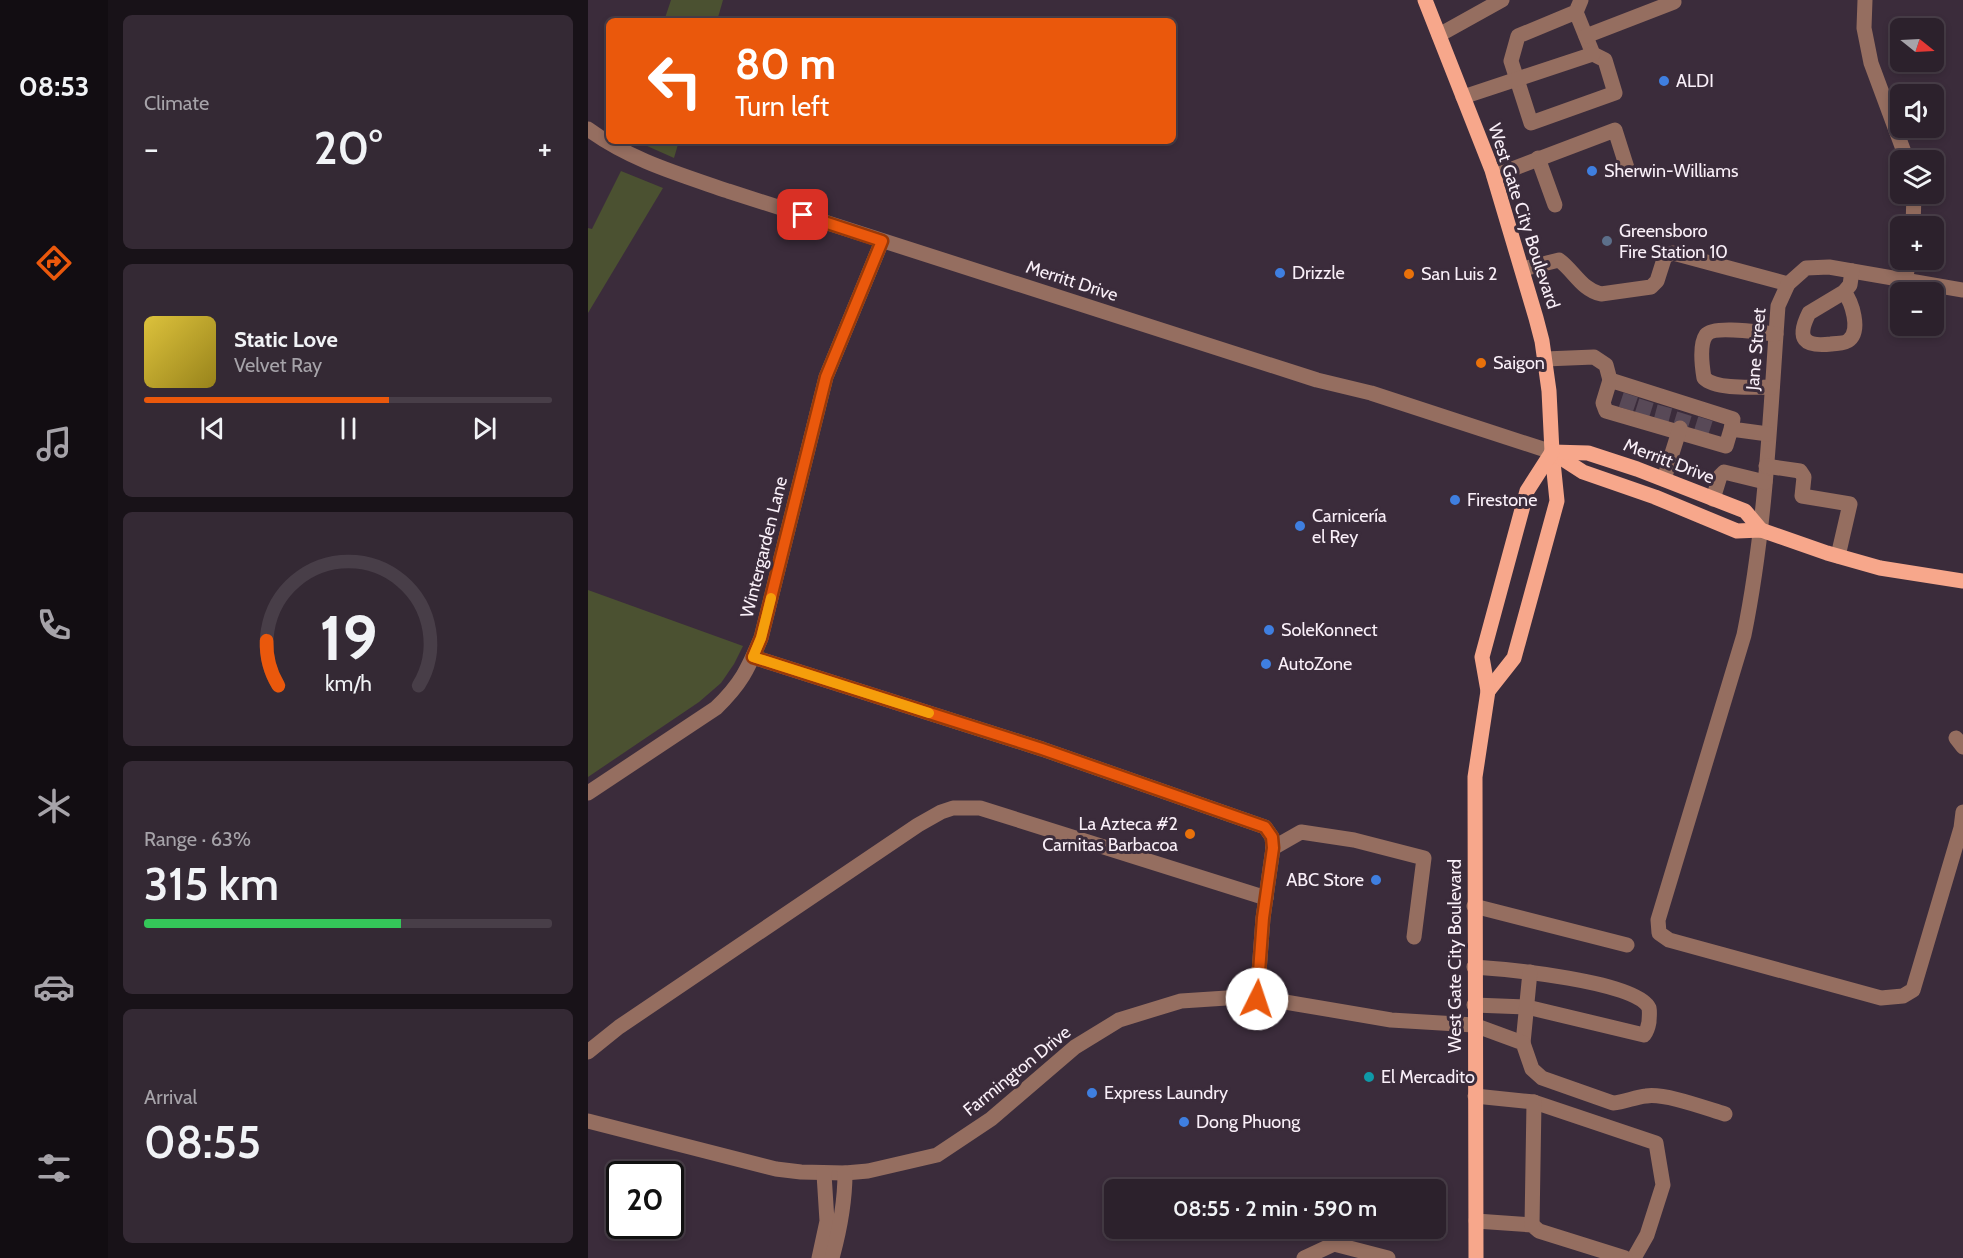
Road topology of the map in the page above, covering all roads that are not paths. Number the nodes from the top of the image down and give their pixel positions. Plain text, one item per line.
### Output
1 (1425, 0) edge
2 (1502, 0) edge
3 (1673, 0) edge
4 (1865, 0) edge
5 (1483, 4) edge
6 (1579, 6) edge
7 (1439, 34) junction
8 (1586, 36) junction
9 (1593, 54) junction
10 (1516, 80) junction
11 (1463, 97) junction
12 (588, 129) edge
13 (606, 140) edge
14 (612, 144) edge
15 (1903, 150) edge
16 (1538, 158) junction
17 (1628, 171) dead end
18 (1494, 176) junction
19 (1555, 205) dead end
20 (882, 241) junction
21 (1523, 269) junction
22 (1907, 270) edge
23 (1852, 272) junction
24 (1905, 281) junction
25 (1788, 284) junction
26 (1963, 290) edge
27 (1844, 292) dead end
28 (1776, 334) junction
29 (1545, 359) junction
30 (1610, 380) junction
31 (1772, 387) junction
32 (1731, 429) junction
33 (1679, 430) junction
34 (1768, 434) junction
35 (1552, 452) junction
36 (1766, 466) junction
37 (1664, 479) junction
38 (1765, 482) junction
39 (1713, 499) junction
40 (1761, 530) junction
41 (1838, 556) junction
42 (1963, 581) edge
43 (753, 657) junction
44 (1488, 691) junction
45 (588, 793) edge
46 (1963, 812) edge
47 (1273, 848) junction
48 (1266, 898) junction
49 (1474, 906) junction
50 (1414, 937) dead end
51 (1627, 945) dead end
52 (1474, 967) junction
53 (1524, 971) junction
54 (1257, 999) junction
55 (1474, 1005) junction
56 (1521, 1007) junction
57 (1474, 1025) junction
58 (1523, 1043) junction
59 (588, 1052) edge
60 (1475, 1096) junction
61 (1534, 1102) junction
62 (1725, 1114) dead end
63 (588, 1121) edge
64 (845, 1173) junction
65 (824, 1174) junction
66 (1476, 1221) junction
67 (1532, 1225) junction
68 (819, 1258) edge
69 (832, 1258) edge
70 (1304, 1258) edge
71 (1388, 1258) edge
72 (1476, 1258) edge
73 (1625, 1258) edge
74 (1634, 1258) edge

1 - 7 main road, West Gate City Boulevard
2 - 5 street
3 - 8 street
4 - 15 street
5 - 7 street
6 - 8 street
6 - 10 street
7 - 11 main road, West Gate City Boulevard
8 - 9 street
9 - 10 street
9 - 10 street
10 - 11 street
11 - 18 main road, West Gate City Boulevard
12 - 13 street, Merritt Drive
14 - 20 street, Merritt Drive
16 - 17 street
16 - 18 street
16 - 19 street
18 - 21 main road, West Gate City Boulevard
20 - 35 street, Merritt Drive
20 - 43 street, Wintergarden Lane
21 - 25 street
21 - 29 main road, West Gate City Boulevard
22 - 24 street
23 - 24 street
23 - 25 street
23 - 27 street
24 - 26 street
25 - 28 street, Jane Street
28 - 31 street, Jane Street
28 - 31 street
29 - 30 street
29 - 35 main road, West Gate City Boulevard
30 - 32 street
30 - 33 street
31 - 34 street, Jane Street
32 - 33 street
32 - 34 street
33 - 37 street
34 - 36 street, Jane Street
35 - 37 main road, Merritt Drive
35 - 40 main road, Merritt Drive
35 - 44 main road, West Gate City Boulevard
35 - 44 main road, West Gate City Boulevard
36 - 38 street, Jane Street
36 - 41 street
37 - 39 main road, Merritt Drive
38 - 39 street
38 - 40 street, Jane Street
39 - 40 main road, Merritt Drive
40 - 41 main road, Merritt Drive
40 - 46 street, Jane Street
41 - 42 main road, Merritt Drive
43 - 45 street, Wintergarden Lane
43 - 47 street
44 - 49 main road, West Gate City Boulevard
47 - 48 street
47 - 50 street
48 - 54 street
48 - 59 street
49 - 51 street
49 - 52 main road, West Gate City Boulevard
52 - 53 street
52 - 55 main road, West Gate City Boulevard
53 - 56 street
53 - 56 street
54 - 57 street, Farmington Drive
54 - 64 street, Farmington Drive
55 - 56 street
55 - 57 main road, West Gate City Boulevard
56 - 58 street
57 - 58 street, Farmington Drive
57 - 60 main road, West Gate City Boulevard
58 - 62 street
60 - 61 street
60 - 66 main road, West Gate City Boulevard
61 - 67 street
61 - 74 street
63 - 65 street, Farmington Drive
64 - 65 street, Farmington Drive
64 - 69 street
65 - 68 street
66 - 67 street
66 - 72 main road, West Gate City Boulevard
67 - 73 street
70 - 71 street

